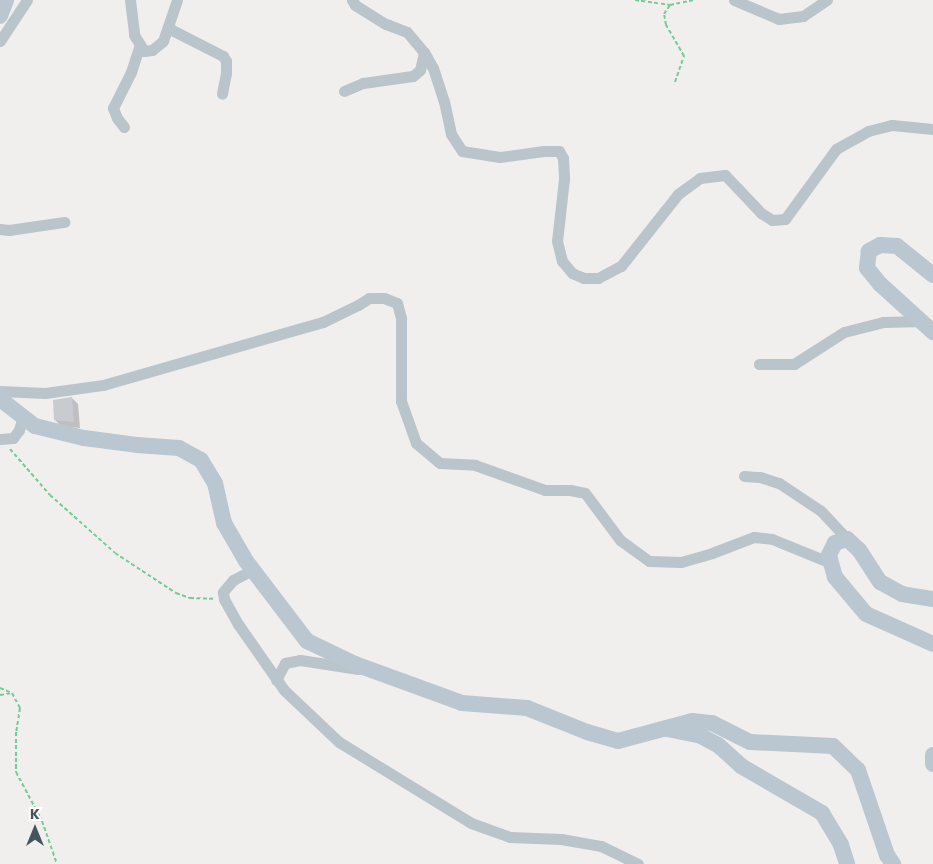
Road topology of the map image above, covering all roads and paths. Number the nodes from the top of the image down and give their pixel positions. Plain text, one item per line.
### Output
1 (6, 0) edge
2 (27, 0) edge
3 (130, 0) edge
4 (177, 0) edge
5 (352, 0) edge
6 (636, 0) edge
7 (693, 0) edge
8 (734, 0) edge
9 (827, 0) edge
10 (670, 5) junction
11 (0, 16) edge
12 (168, 28) junction
13 (0, 41) edge
14 (140, 44) junction
15 (424, 52) junction
16 (675, 82) dead end
17 (344, 91) dead end
18 (222, 94) dead end
19 (124, 127) dead end
20 (933, 129) edge
21 (64, 222) dead end
22 (0, 229) edge
23 (933, 275) edge
24 (928, 327) edge
25 (759, 364) dead end
26 (0, 392) edge
27 (23, 416) junction
28 (1, 439) edge
29 (744, 476) dead end
30 (847, 539) junction
31 (831, 563) junction
32 (252, 570) junction
33 (224, 599) junction
34 (933, 599) edge
35 (933, 644) edge
36 (372, 670) junction
37 (276, 680) junction
38 (0, 688) edge
39 (12, 693) junction
40 (0, 695) edge
41 (665, 729) junction
42 (933, 755) edge
43 (933, 764) edge
44 (57, 864) edge
45 (638, 864) edge
46 (847, 864) edge
47 (893, 864) edge

1 - 11 main road
2 - 13 street
3 - 14 street
4 - 12 street
5 - 15 street
6 - 10 path
7 - 10 path
8 - 9 street
10 - 16 path
12 - 14 street
12 - 18 street
14 - 19 street
15 - 17 street
15 - 20 street
21 - 22 street
23 - 24 main road
24 - 25 street
26 - 27 main road
26 - 31 street
27 - 28 street
27 - 32 main road
28 - 33 path
29 - 30 street
30 - 31 main road
30 - 34 main road
31 - 35 main road
32 - 33 street
32 - 36 main road
33 - 37 street
36 - 37 street
36 - 41 main road
37 - 45 street
38 - 39 path
39 - 40 path
39 - 44 path
41 - 46 main road
41 - 47 main road
42 - 43 main road

